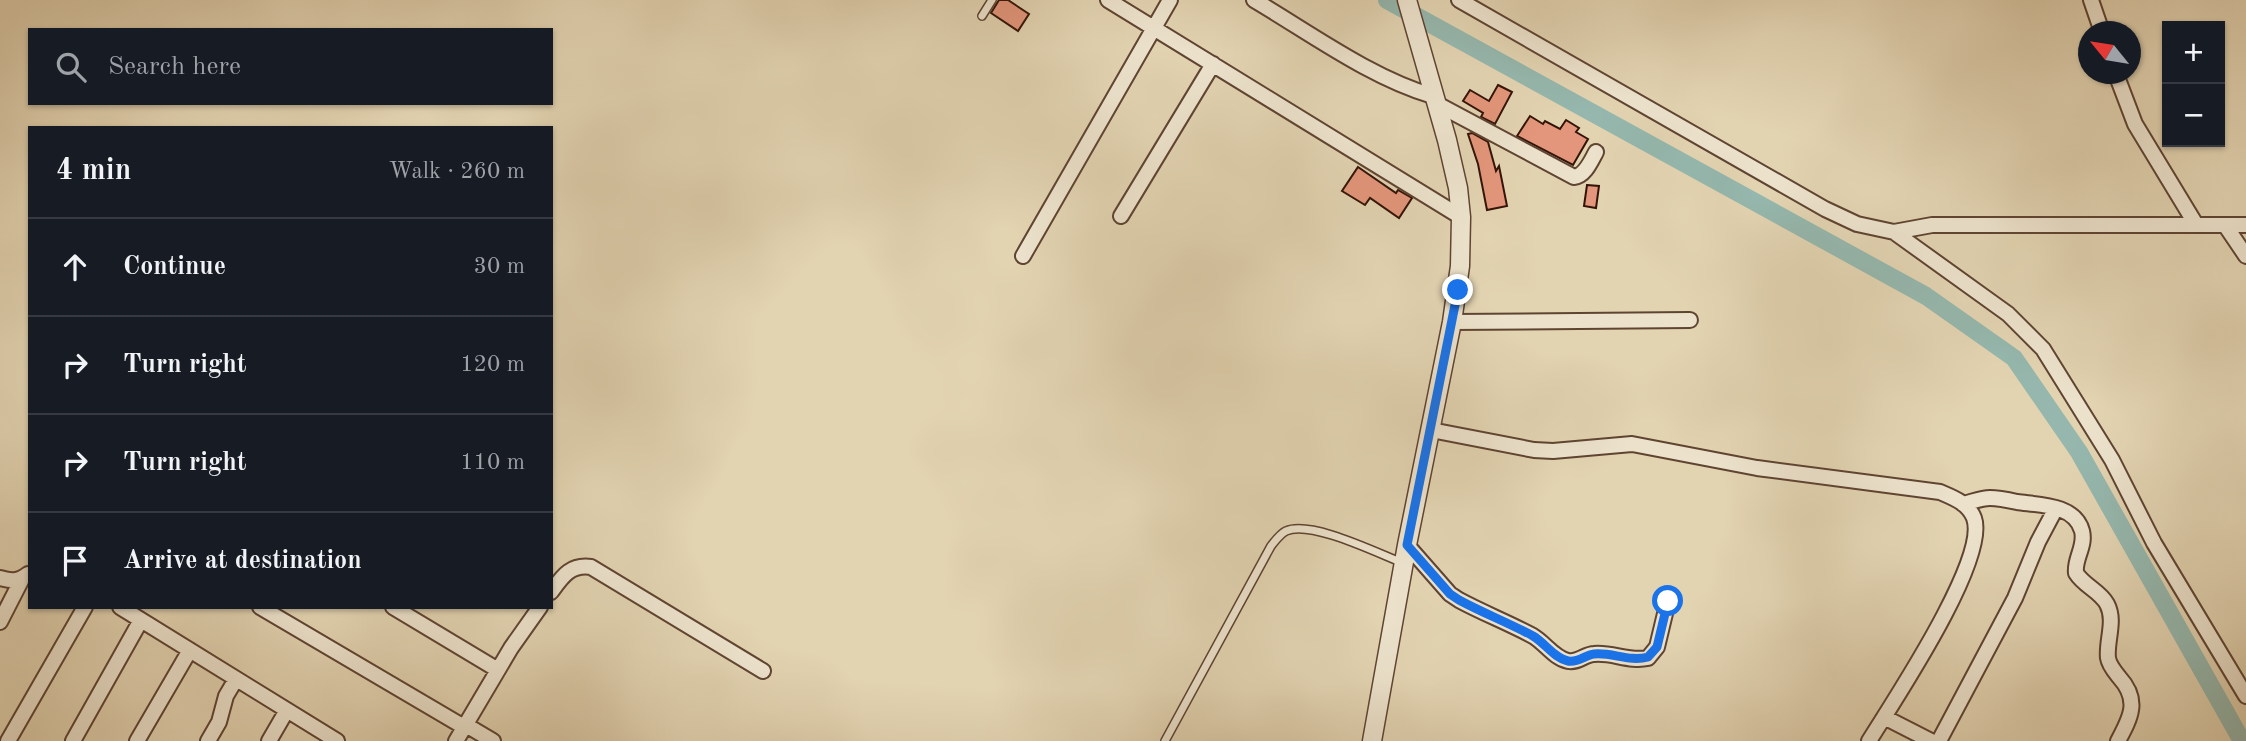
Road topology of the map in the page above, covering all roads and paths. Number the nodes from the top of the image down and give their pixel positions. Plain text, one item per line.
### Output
1 (992, 0) edge
2 (1108, 0) edge
3 (1170, 0) edge
4 (1254, 0) edge
5 (1407, 0) edge
6 (1459, 0) edge
7 (2091, 0) edge
8 (982, 16) dead end
9 (2098, 21) edge
10 (1156, 29) junction
11 (1213, 64) junction
12 (2120, 84) edge
13 (1435, 100) junction
14 (1596, 152) dead end
15 (1121, 216) dead end
16 (1461, 217) junction
17 (2195, 223) junction
18 (2225, 225) junction
19 (2246, 225) edge
20 (1894, 232) junction
21 (1023, 256) dead end
22 (2246, 256) edge
23 (1690, 320) dead end
24 (1452, 322) junction
25 (1430, 430) junction
26 (1963, 504) junction
27 (2056, 508) junction
28 (1406, 554) junction
29 (26, 576) edge
30 (0, 578) edge
31 (553, 589) edge
32 (1668, 601) dead end
33 (84, 609) edge
34 (123, 609) edge
35 (263, 609) edge
36 (396, 609) edge
37 (539, 609) edge
38 (141, 620) junction
39 (0, 622) edge
40 (190, 650) junction
41 (498, 670) junction
42 (763, 671) dead end
43 (236, 678) junction
44 (2246, 696) edge
45 (287, 710) junction
46 (1884, 717) junction
47 (465, 726) junction
48 (9, 741) edge
49 (73, 741) edge
50 (137, 741) edge
51 (208, 741) edge
52 (269, 741) edge
53 (337, 741) edge
54 (456, 741) edge
55 (493, 741) edge
56 (1165, 741) edge
57 (1372, 741) edge
58 (1869, 741) edge
59 (1931, 741) edge
60 (1940, 741) edge
61 (2118, 741) edge

1 - 8 lane
2 - 10 street
3 - 10 street
4 - 13 street
5 - 13 street
6 - 20 street
7 - 9 street
10 - 11 street
10 - 21 street
11 - 15 street
11 - 16 street
12 - 17 street
13 - 14 street
13 - 16 street
16 - 24 street
17 - 18 street
17 - 20 street
18 - 19 street
18 - 22 street
20 - 44 street
23 - 24 street
24 - 25 street
25 - 26 street
25 - 28 street
26 - 27 street
26 - 46 street
27 - 60 street
27 - 61 street
28 - 32 street
28 - 56 lane
28 - 57 street
29 - 30 street
29 - 39 street
31 - 42 street
33 - 48 street
34 - 38 street
35 - 47 street
36 - 41 street
37 - 41 street
38 - 40 street
38 - 49 street
40 - 43 street
40 - 50 street
41 - 47 street
43 - 45 street
43 - 51 street
45 - 52 street
45 - 53 street
46 - 58 street
46 - 59 street
47 - 54 street
47 - 55 street

